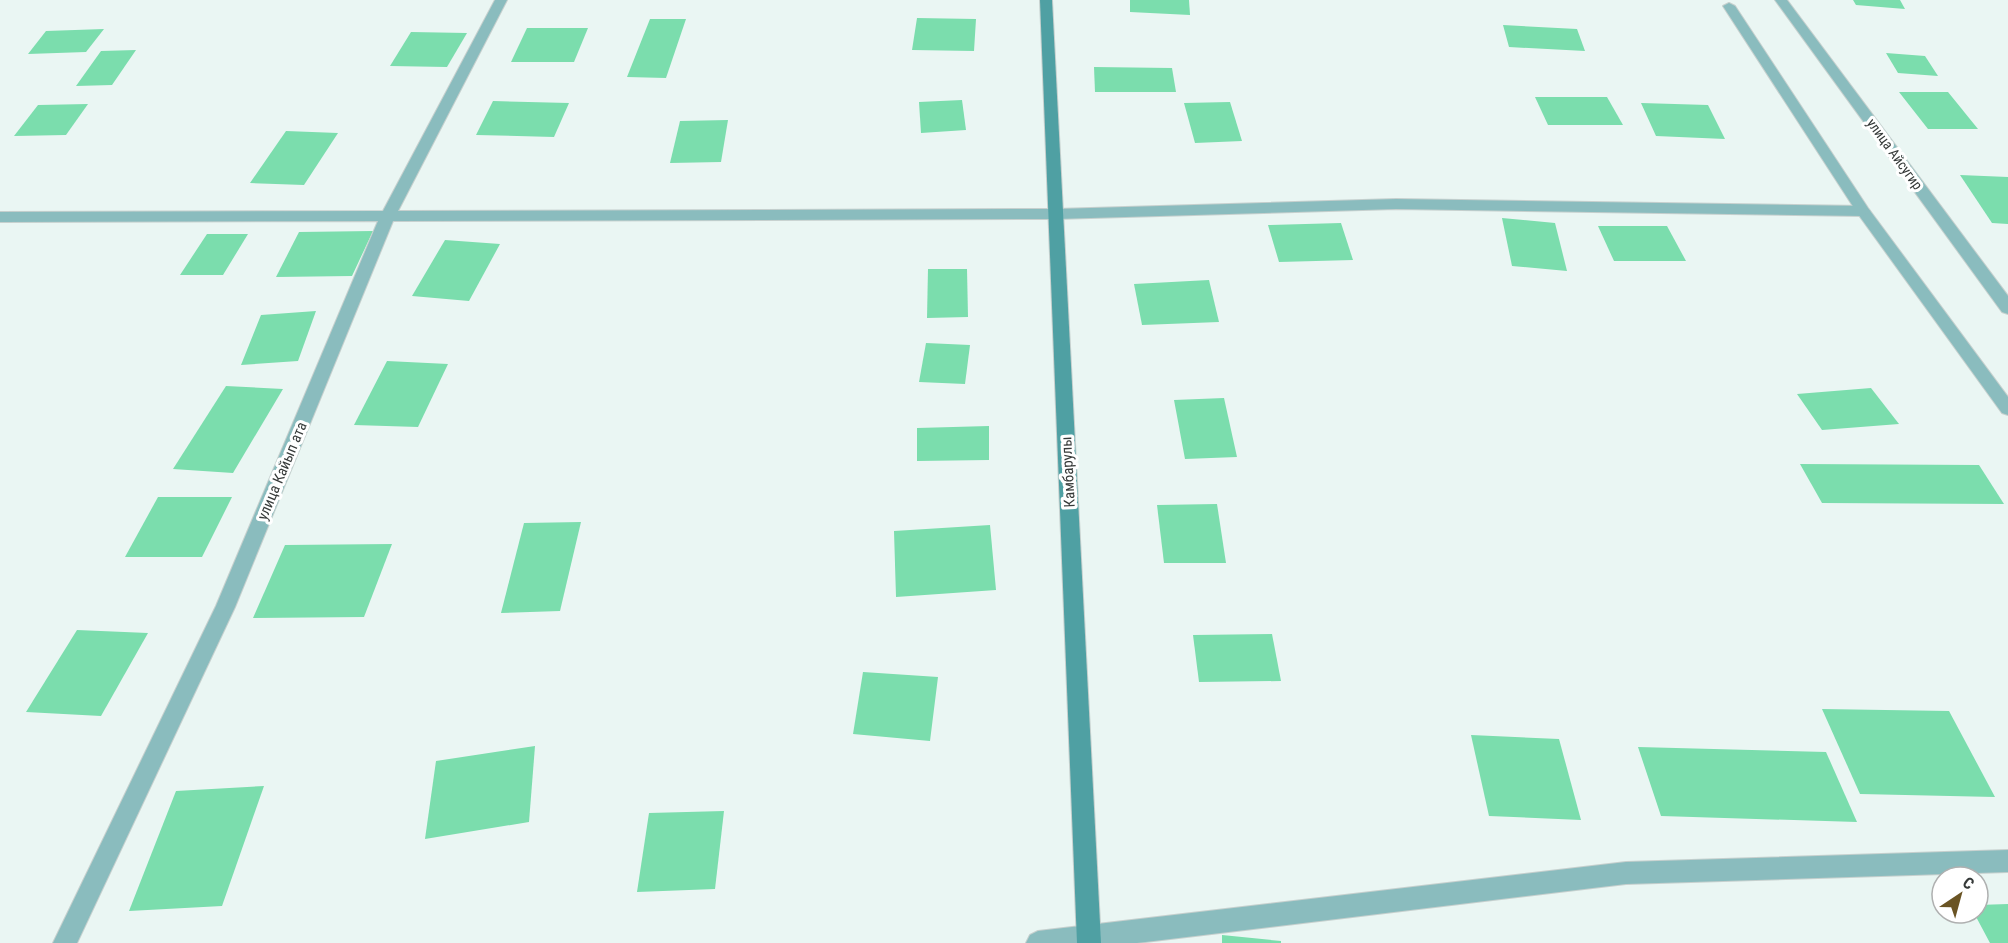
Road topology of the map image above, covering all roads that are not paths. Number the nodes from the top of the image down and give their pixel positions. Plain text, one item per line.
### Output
1 (501, 0) edge
2 (1046, 0) edge
3 (1781, 0) edge
4 (1729, 6) dead end
5 (1863, 212) junction
6 (1056, 214) junction
7 (388, 215) junction
8 (0, 217) edge
9 (2008, 309) edge
10 (2008, 409) edge
11 (2008, 861) edge
12 (1089, 940) edge
13 (65, 943) edge
14 (1038, 943) edge

1 - 7 street, улица Кайып ата
2 - 6 street, Камбарулы
3 - 9 street, улица Айсугир
4 - 5 lane
5 - 6 street
5 - 10 lane
6 - 7 street
6 - 12 street, Камбарулы
7 - 8 street
7 - 13 street, улица Кайып ата
11 - 12 street
12 - 14 street

